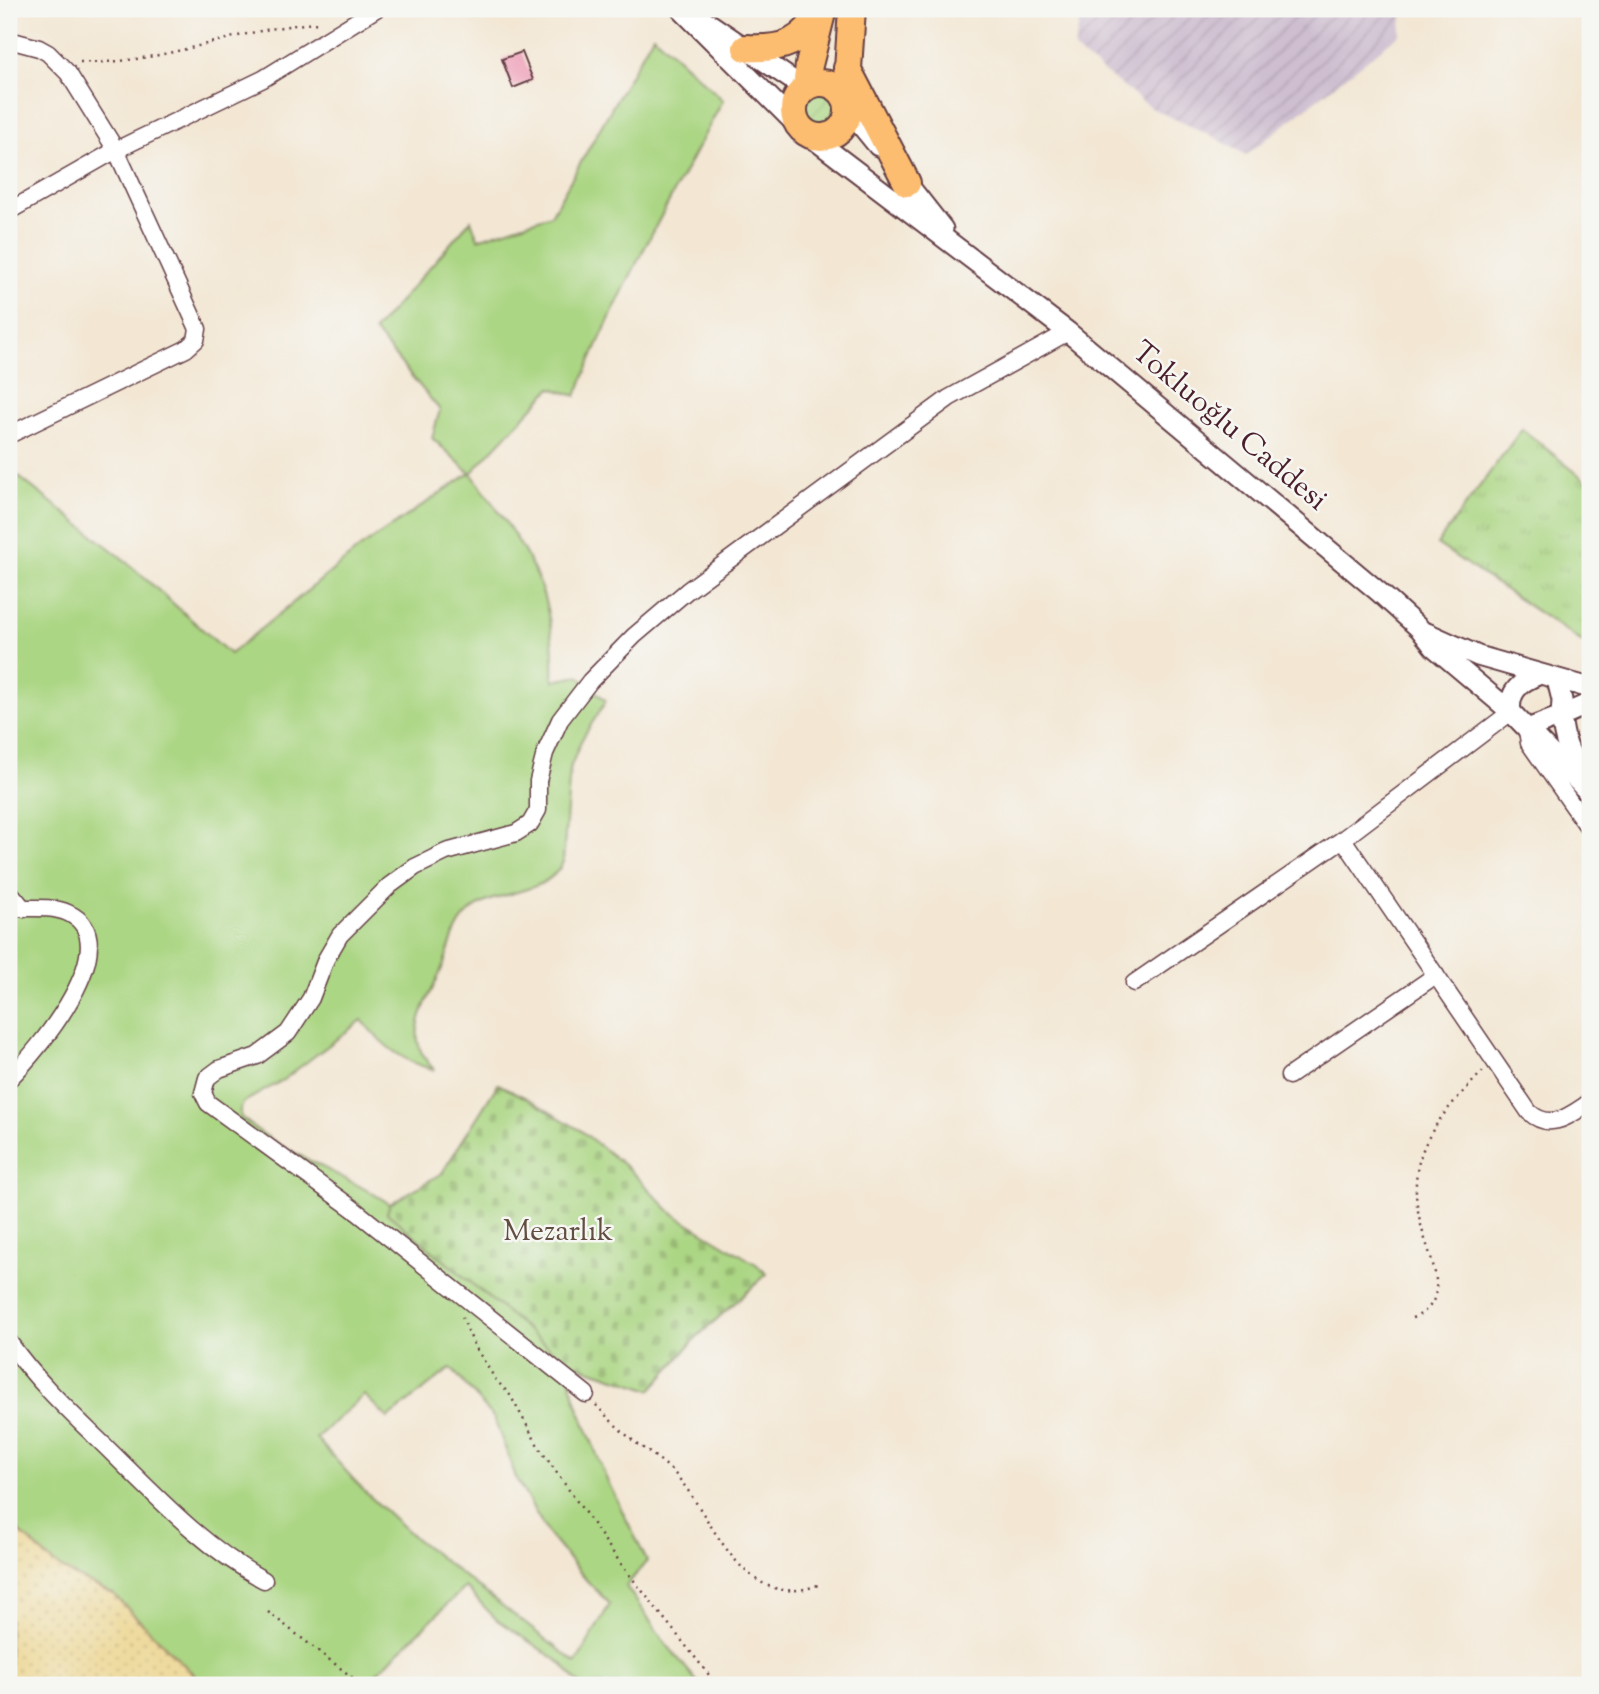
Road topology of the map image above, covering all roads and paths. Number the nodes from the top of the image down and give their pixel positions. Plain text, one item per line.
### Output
1 (376, 9) edge
2 (681, 9) edge
3 (687, 9) edge
4 (852, 9) edge
5 (864, 9) edge
6 (822, 10) edge
7 (348, 26) junction
8 (9, 40) edge
9 (746, 48) junction
10 (56, 59) junction
11 (847, 68) junction
12 (805, 88) junction
13 (847, 106) junction
14 (802, 130) junction
15 (116, 150) junction
16 (908, 183) junction
17 (9, 211) edge
18 (959, 249) junction
19 (1068, 332) junction
20 (9, 435) edge
21 (1420, 629) junction
22 (1538, 675) junction
23 (1557, 680) junction
24 (1590, 688) edge
25 (1590, 703) edge
26 (1511, 712) junction
27 (1561, 716) junction
28 (1527, 729) junction
29 (1590, 780) edge
30 (1590, 794) edge
31 (1590, 830) edge
32 (1343, 839) junction
33 (9, 891) edge
34 (16, 908) edge
35 (1436, 975) junction
36 (1134, 983) dead end
37 (1493, 1060) junction
38 (1289, 1076) dead end
39 (9, 1079) edge
40 (1590, 1102) edge
41 (455, 1290) junction
42 (1412, 1318) dead end
43 (9, 1342) edge
44 (586, 1394) joint
45 (264, 1580) dead end
46 (818, 1585) dead end
47 (268, 1612) dead end
48 (362, 1685) edge
49 (717, 1685) edge

1 - 7 street
2 - 14 street, Tokluoğlu Caddesi
3 - 9 street
4 - 11 highway
5 - 11 street
6 - 9 highway
6 - 12 highway
7 - 10 path
7 - 15 street
8 - 10 street
9 - 12 street
10 - 15 street
11 - 13 highway
11 - 16 highway
12 - 13 highway
12 - 14 highway
13 - 14 highway
13 - 16 street
14 - 18 street, Tokluoğlu Caddesi
15 - 17 street
15 - 20 street
16 - 18 street
18 - 19 street, Tokluoğlu Caddesi
19 - 21 street, Tokluoğlu Caddesi
19 - 41 street
21 - 22 street
21 - 26 street, Tokluoğlu Caddesi
22 - 23 street
22 - 26 street
23 - 24 street
23 - 27 street
25 - 27 street
26 - 28 street, Tokluoğlu Caddesi
26 - 32 street
27 - 28 street
27 - 29 street
28 - 30 street, Tokluoğlu Caddesi
28 - 31 street
32 - 35 street
32 - 36 street
33 - 34 street
34 - 39 street
35 - 37 street
35 - 38 street
37 - 40 street
37 - 42 path
41 - 44 street
41 - 49 path
43 - 45 street
44 - 46 path
47 - 48 path

